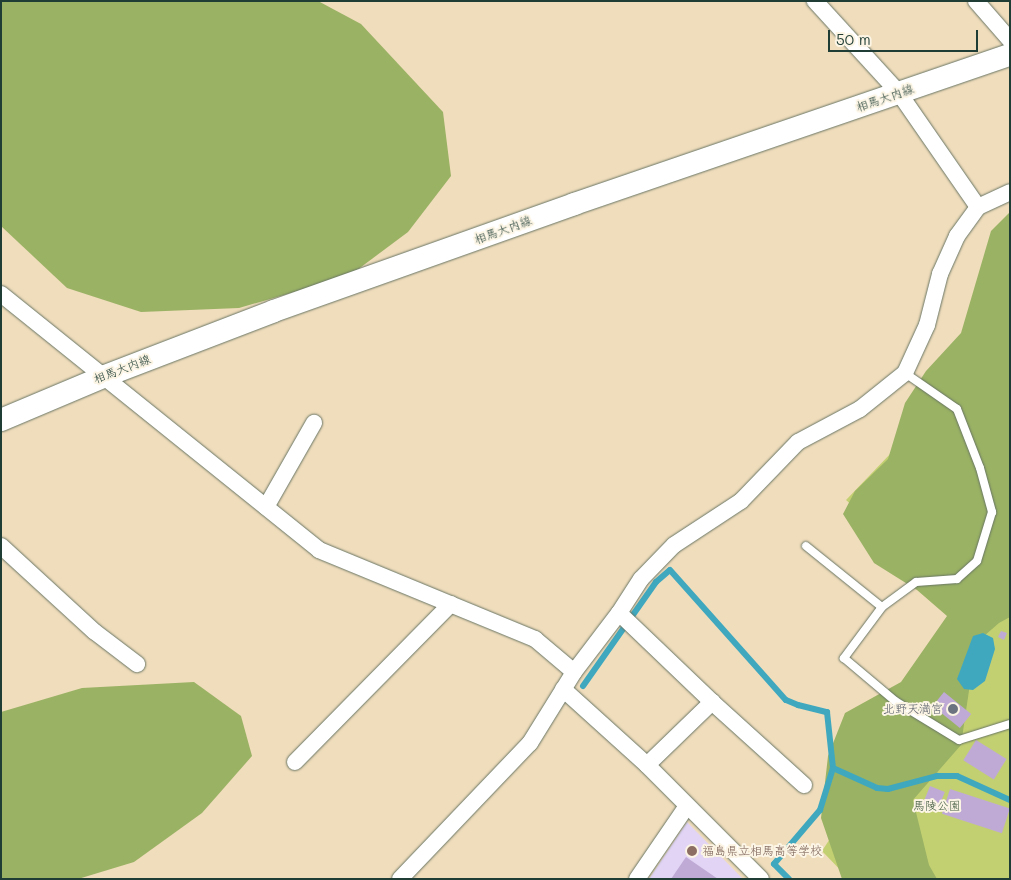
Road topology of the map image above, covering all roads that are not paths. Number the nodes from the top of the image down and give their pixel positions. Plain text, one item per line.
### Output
1 (816, 1) edge
2 (976, 1) edge
3 (1010, 40) edge
4 (1010, 55) edge
5 (898, 93) junction
6 (1010, 192) edge
7 (978, 207) junction
8 (1, 294) edge
9 (905, 373) junction
10 (105, 376) junction
11 (1, 420) edge
12 (314, 423) dead end
13 (266, 507) junction
14 (1, 546) edge
15 (806, 546) dead end
16 (451, 604) junction
17 (882, 607) junction
18 (619, 613) junction
19 (137, 664) dead end
20 (574, 672) junction
21 (563, 689) junction
22 (712, 702) junction
23 (1010, 724) edge
24 (295, 762) dead end
25 (647, 765) junction
26 (804, 785) dead end
27 (687, 806) junction
28 (400, 879) edge
29 (637, 879) edge
30 (761, 879) edge

1 - 5 street
2 - 3 street
4 - 5 main road, 相馬大内線
5 - 7 street
5 - 10 main road, 相馬大内線
6 - 7 street
7 - 9 street
8 - 10 street
9 - 17 lane
9 - 18 street
10 - 11 main road, 相馬大内線
10 - 13 street
12 - 13 street
13 - 16 street
14 - 19 street
15 - 17 lane
16 - 20 street
16 - 24 street
17 - 23 lane
18 - 20 street
18 - 22 street
20 - 21 street
21 - 25 street
21 - 28 street
22 - 25 street
22 - 26 street
25 - 27 street
27 - 29 street
27 - 30 street

